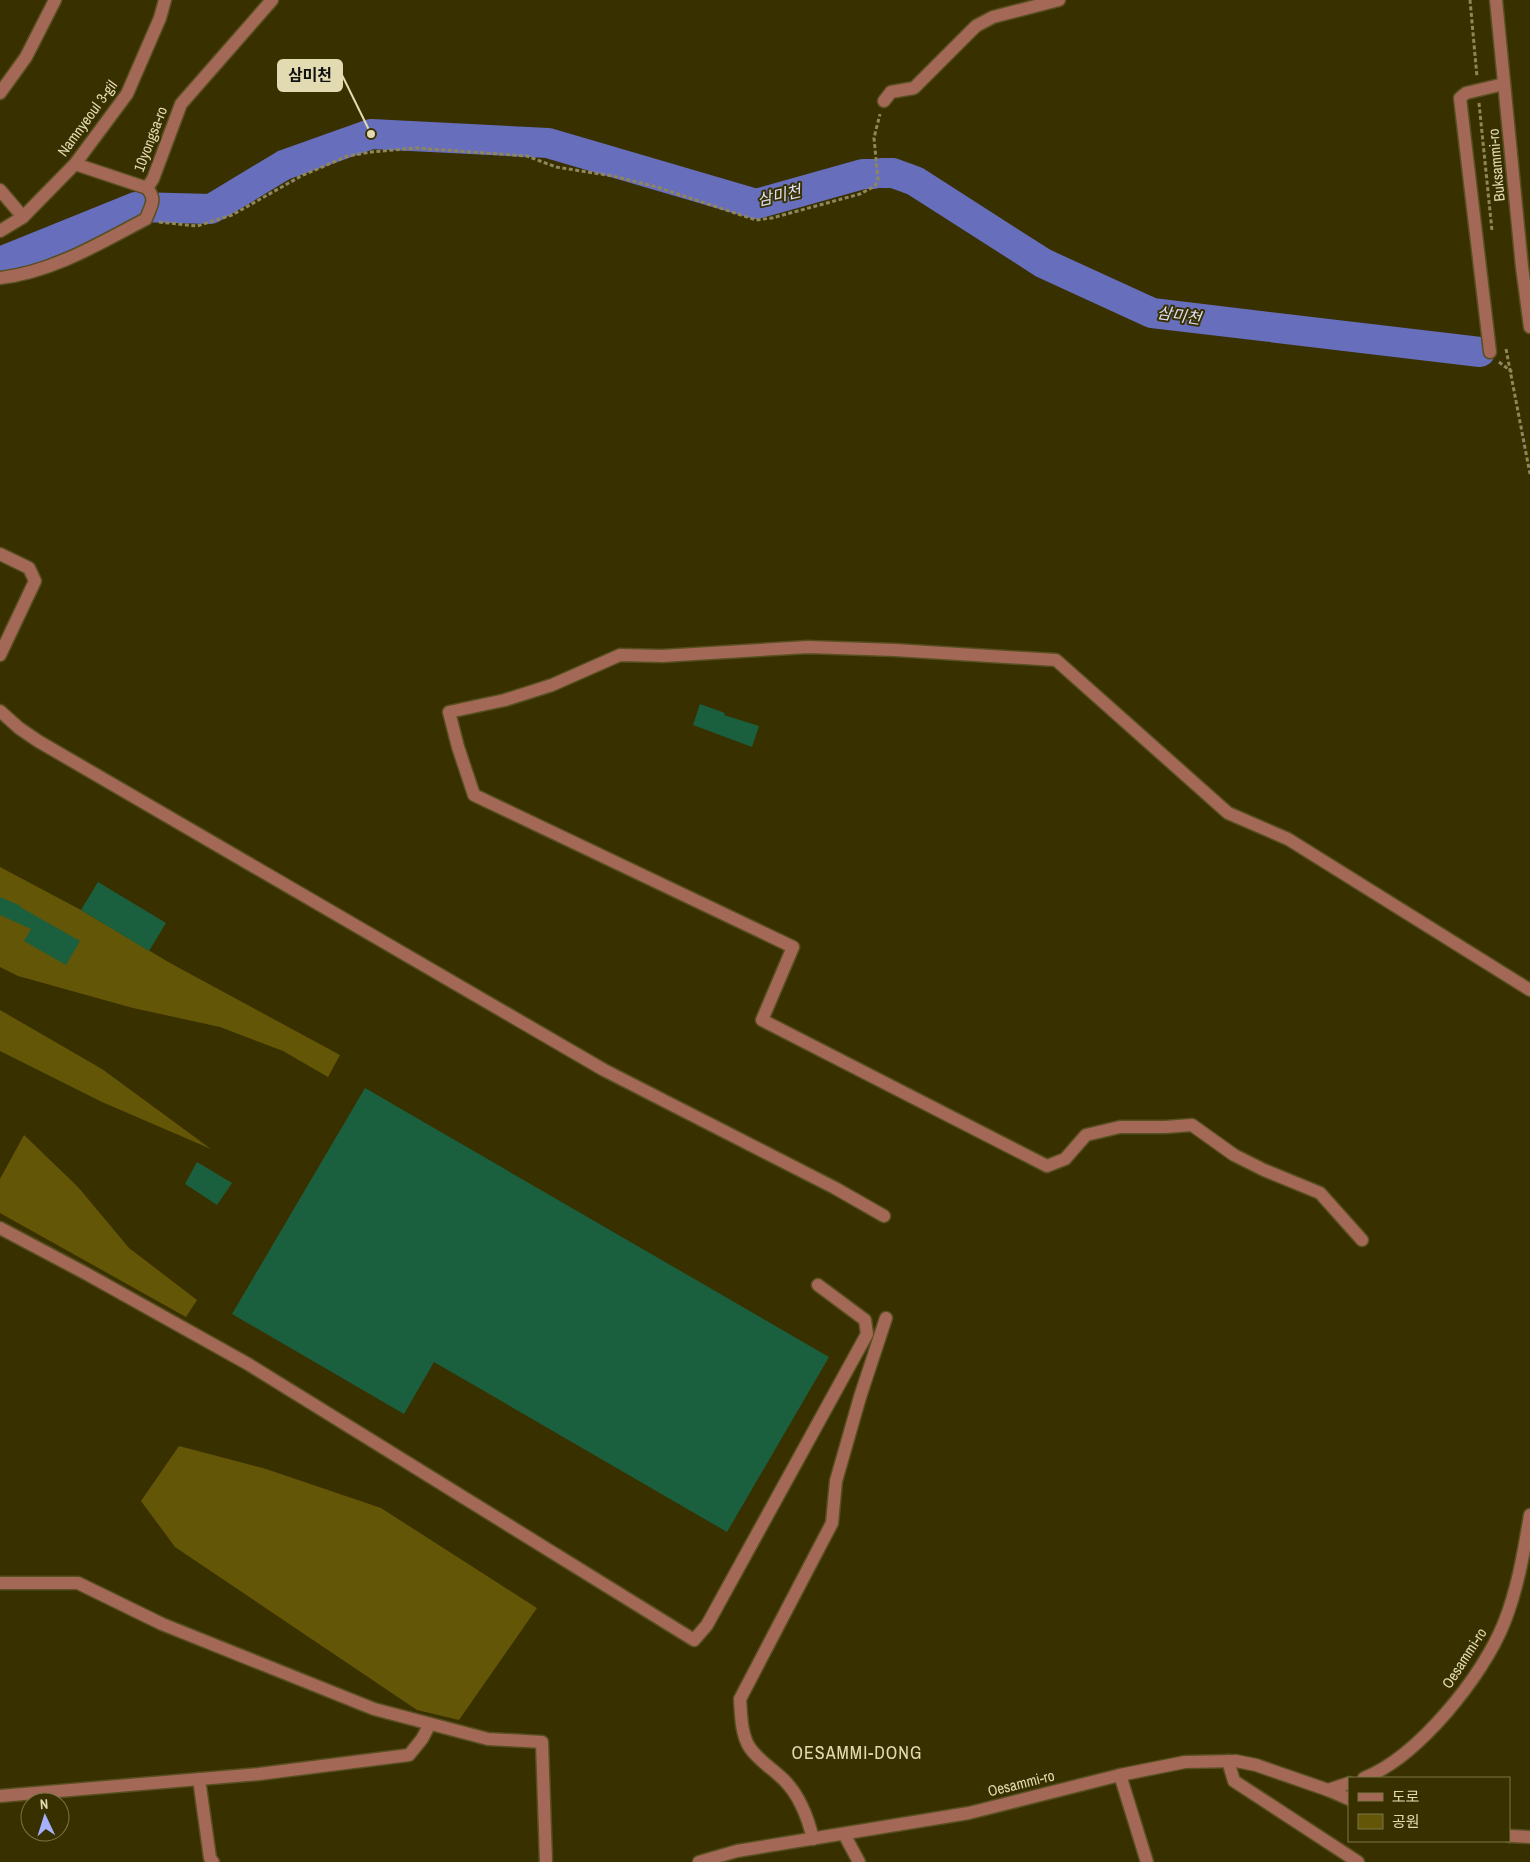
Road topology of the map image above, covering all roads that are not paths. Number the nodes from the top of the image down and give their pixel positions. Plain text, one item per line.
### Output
1 (55, 0) edge
2 (165, 0) edge
3 (272, 0) edge
4 (1059, 0) edge
5 (1496, 0) edge
6 (1504, 84) junction
7 (0, 93) edge
8 (884, 101) road end
9 (76, 164) junction
10 (146, 188) junction
11 (0, 190) edge
12 (23, 218) junction
13 (0, 231) edge
14 (0, 278) edge
15 (1530, 327) edge
16 (1490, 352) dead end
17 (0, 554) edge
18 (0, 655) edge
19 (0, 711) edge
20 (1530, 990) edge
21 (884, 1216) dead end
22 (0, 1228) edge
23 (1362, 1240) dead end
24 (818, 1285) dead end
25 (886, 1318) dead end
26 (1530, 1515) edge
27 (0, 1583) edge
28 (430, 1724) junction
29 (1228, 1761) junction
30 (1120, 1775) junction
31 (1366, 1777) edge
32 (199, 1779) junction
33 (1348, 1783) edge
34 (1328, 1790) junction
35 (0, 1796) edge
36 (1348, 1799) edge
37 (844, 1834) junction
38 (1510, 1836) edge
39 (1530, 1837) edge
40 (813, 1839) junction
41 (213, 1862) edge
42 (546, 1862) edge
43 (699, 1862) edge
44 (859, 1862) edge
45 (1147, 1862) edge
46 (1358, 1862) edge

1 - 7 street
2 - 9 street, Namnyeoul 3-gil
3 - 10 street, 10yongsa-ro
4 - 8 street
5 - 6 street, Buksammi-ro
6 - 15 street, Buksammi-ro
6 - 16 street
9 - 10 street, 10yongsa-ro
9 - 12 street, Namnyeoul 3-gil
10 - 14 street
11 - 12 street
12 - 13 street, Namnyeoul 3-gil
17 - 18 street
19 - 21 street
20 - 23 street
22 - 24 street
25 - 40 street
26 - 31 street, Oesammi-ro
27 - 28 street
28 - 32 street
28 - 42 street
29 - 30 street, Oesammi-ro
29 - 34 street, Oesammi-ro
29 - 46 street
30 - 37 street, Oesammi-ro
30 - 45 street
32 - 35 street
32 - 41 street
33 - 34 street
34 - 36 street, Oesammi-ro
37 - 40 street, Oesammi-ro
37 - 44 street
38 - 39 street
40 - 43 street, Oesammi-ro

